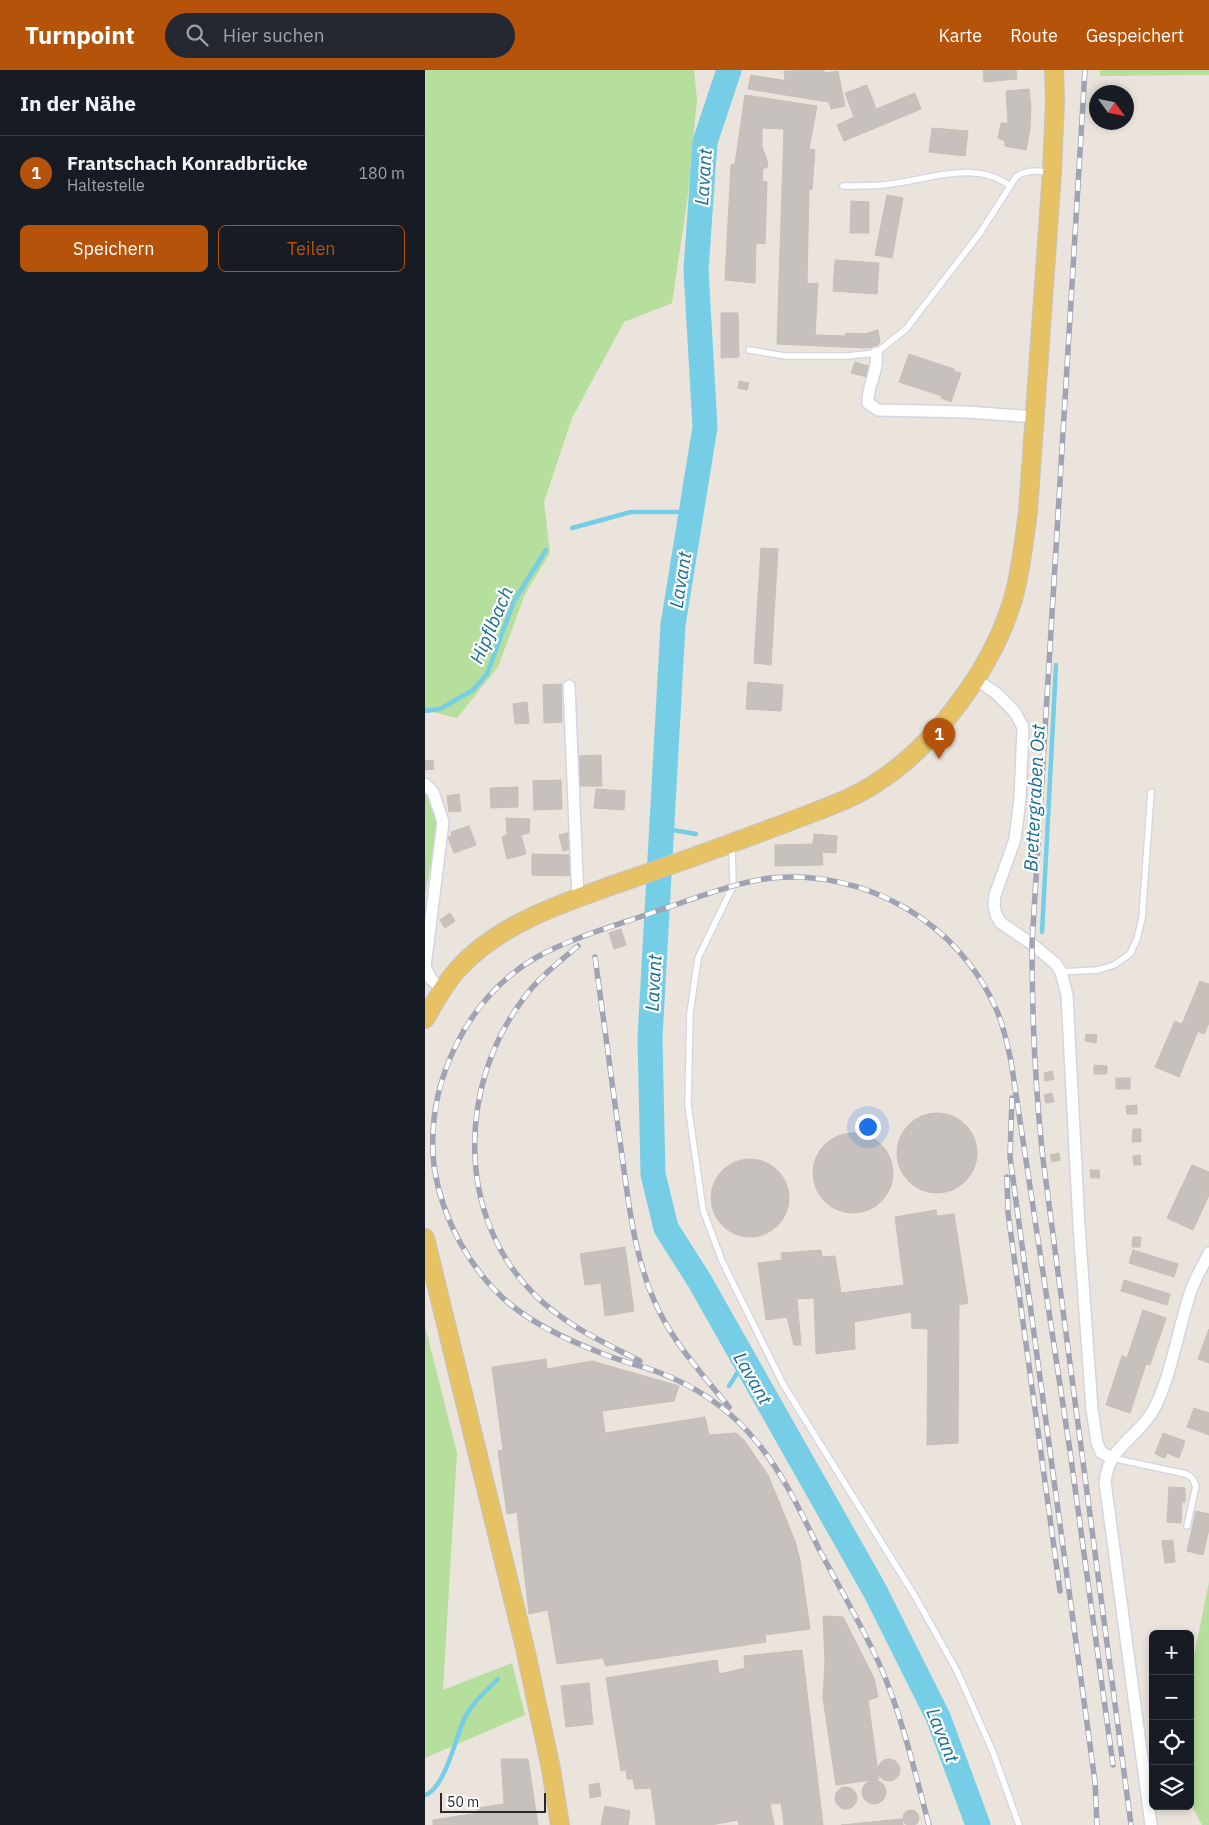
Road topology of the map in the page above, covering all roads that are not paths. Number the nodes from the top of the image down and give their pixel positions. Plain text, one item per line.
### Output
1 (1054, 70) edge
2 (1052, 172) junction
3 (843, 186) dead end
4 (1010, 186) junction
5 (749, 350) dead end
6 (877, 353) junction
7 (1035, 416) junction
8 (975, 679) junction
9 (569, 686) dead end
10 (425, 784) edge
11 (1151, 792) dead end
12 (733, 844) junction
13 (578, 898) junction
14 (1061, 972) junction
15 (442, 989) junction
16 (425, 1019) edge
17 (425, 1238) edge
18 (1209, 1253) edge
19 (1111, 1458) junction
20 (1187, 1526) dead end
21 (559, 1825) edge
22 (1019, 1825) edge
23 (1151, 1825) edge

1 - 2 main road
2 - 4 lane
2 - 7 main road
3 - 4 lane
4 - 6 lane
5 - 6 lane
6 - 7 street
7 - 8 main road
8 - 12 main road
8 - 14 street
9 - 13 street
10 - 15 street
11 - 14 lane
12 - 13 main road
12 - 22 lane
13 - 15 main road
14 - 19 street
15 - 16 main road
17 - 21 main road
18 - 19 street
19 - 20 lane
19 - 23 street

